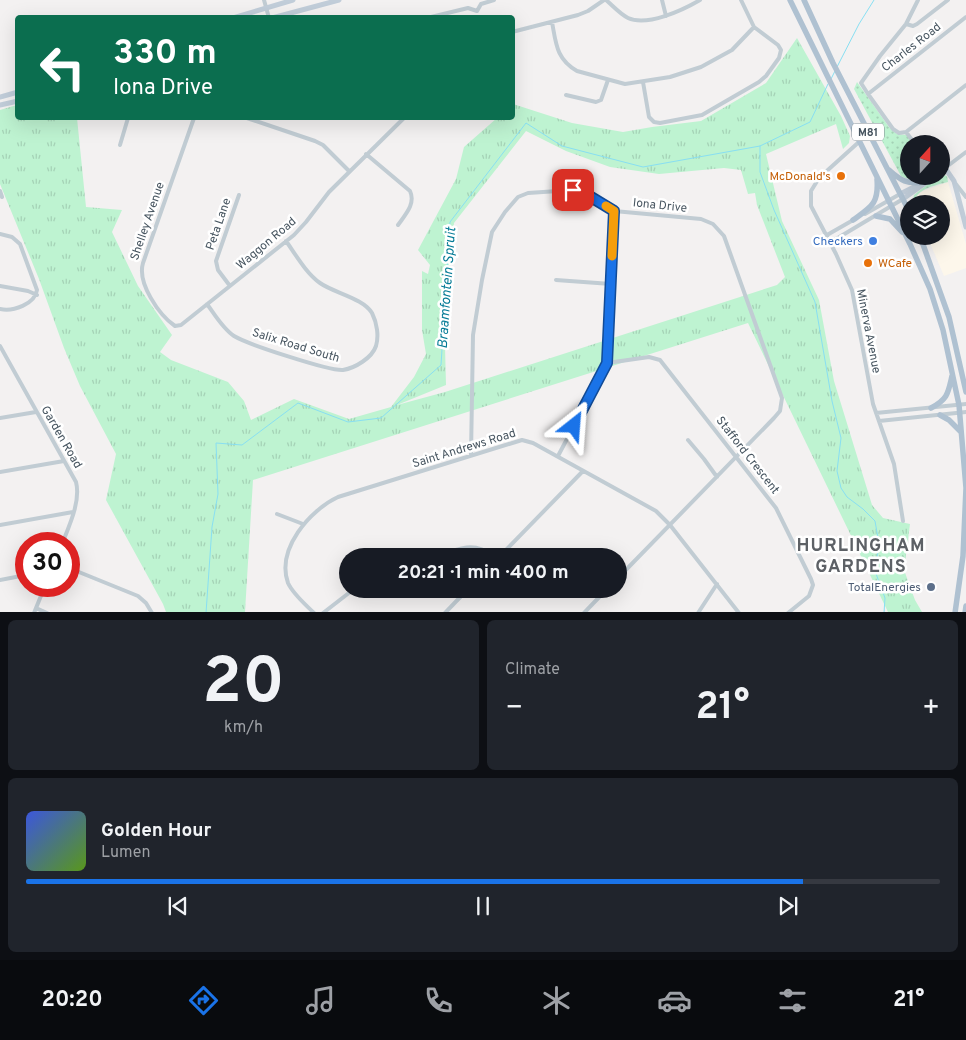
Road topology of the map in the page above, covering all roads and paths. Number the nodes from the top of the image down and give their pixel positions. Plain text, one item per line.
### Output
1 (264, 0) edge
2 (293, 0) edge
3 (339, 0) edge
4 (494, 0) edge
5 (605, 0) edge
6 (662, 0) edge
7 (700, 0) edge
8 (741, 0) edge
9 (790, 0) edge
10 (804, 0) edge
11 (918, 0) edge
12 (948, 0) edge
13 (266, 7) junction
14 (477, 11) junction
15 (242, 15) edge
16 (270, 15) edge
17 (282, 15) edge
18 (439, 15) edge
19 (479, 15) edge
20 (666, 16) junction
21 (966, 17) edge
22 (552, 22) junction
23 (906, 24) junction
24 (754, 27) junction
25 (515, 31) edge
26 (608, 80) junction
27 (643, 82) junction
28 (966, 85) edge
29 (15, 93) edge
30 (868, 94) junction
31 (566, 95) dead end
32 (0, 97) edge
33 (15, 102) edge
34 (0, 105) edge
35 (127, 120) edge
36 (193, 120) edge
37 (253, 120) edge
38 (402, 120) edge
39 (906, 132) junction
40 (908, 135) edge
41 (860, 140) junction
42 (120, 145) dead end
43 (966, 152) edge
44 (366, 154) junction
45 (950, 165) edge
46 (886, 167) junction
47 (349, 171) junction
48 (876, 173) junction
49 (900, 178) edge
50 (950, 178) edge
51 (954, 182) junction
52 (919, 185) edge
53 (920, 185) edge
54 (0, 191) edge
55 (239, 195) dead end
56 (901, 195) edge
57 (905, 195) edge
58 (905, 195) edge
59 (2, 197) dead end
60 (966, 197) edge
61 (900, 198) edge
62 (890, 204) junction
63 (614, 211) junction
64 (876, 216) junction
65 (853, 220) junction
66 (398, 225) dead end
67 (966, 227) edge
68 (0, 234) edge
69 (827, 235) junction
70 (286, 242) junction
71 (830, 242) junction
72 (923, 245) edge
73 (917, 258) junction
74 (556, 280) dead end
75 (611, 284) junction
76 (0, 286) edge
77 (230, 286) junction
78 (37, 295) junction
79 (207, 304) junction
80 (0, 309) edge
81 (172, 325) joint
82 (0, 346) edge
83 (607, 363) junction
84 (953, 374) junction
85 (966, 392) edge
86 (966, 404) edge
87 (959, 405) junction
88 (931, 408) junction
89 (36, 412) junction
90 (963, 412) edge
91 (876, 413) junction
92 (940, 415) junction
93 (0, 418) edge
94 (879, 421) junction
95 (962, 432) junction
96 (688, 440) dead end
97 (471, 455) junction
98 (558, 456) junction
99 (737, 457) junction
100 (64, 461) junction
101 (583, 470) junction
102 (0, 472) edge
103 (717, 478) junction
104 (73, 512) junction
105 (277, 514) dead end
106 (902, 521) dead end
107 (303, 524) junction
108 (670, 525) junction
109 (0, 526) edge
110 (66, 532) edge
111 (508, 548) edge
112 (627, 569) edge
113 (80, 572) edge
114 (15, 577) edge
115 (0, 580) edge
116 (716, 584) junction
117 (40, 597) edge
118 (342, 598) edge
119 (459, 598) edge
120 (598, 598) edge
121 (966, 606) edge
122 (35, 610) edge
123 (47, 612) edge
124 (152, 612) edge
125 (314, 612) edge
126 (323, 612) edge
127 (445, 612) edge
128 (584, 612) edge
129 (698, 612) edge
130 (739, 612) edge
131 (788, 612) edge
132 (955, 612) edge
133 (965, 612) edge

1 - 13 street
2 - 13 main road
3 - 17 main road
4 - 14 street
5 - 20 street
5 - 22 street
6 - 20 street
7 - 20 street
8 - 24 street
9 - 41 main road, M81
10 - 46 main road, M81
11 - 23 street
12 - 23 street
13 - 15 main road
13 - 16 street
14 - 18 street
14 - 19 street
21 - 30 street, Charles Road
22 - 25 street
22 - 26 street
23 - 30 street
24 - 27 street
24 - 27 street
26 - 27 street
26 - 31 street
28 - 39 street
29 - 32 main road
30 - 39 street
33 - 34 main road
35 - 42 street
36 - 81 street, Shelley Avenue
37 - 47 street
38 - 44 street, Waggon Road
39 - 40 street
41 - 48 main road, M81
41 - 69 street, Minerva Avenue
43 - 45 street
44 - 47 street, Waggon Road
44 - 66 street
46 - 49 main road
46 - 56 main road, M81
47 - 70 street, Waggon Road
48 - 62 main road, M81
48 - 65 main road
50 - 51 main road
51 - 60 street
51 - 67 main road
52 - 57 main road
53 - 58 main road
54 - 59 street
55 - 77 street, Peta Lane
61 - 62 street
62 - 64 street
62 - 65 street
62 - 73 main road, M81
63 - 75 street
63 - 97 street, Iona Drive
63 - 99 street, Iona Drive
64 - 71 street
64 - 73 main road
65 - 69 street
68 - 78 street
69 - 71 street, Minerva Avenue
70 - 77 street, Waggon Road
70 - 79 street, Salix Road South
71 - 91 street, Minerva Avenue
72 - 85 main road
73 - 84 main road, M81
74 - 75 street
75 - 83 street
76 - 78 street
77 - 79 street, Waggon Road
78 - 80 street
79 - 81 street, Waggon Road
82 - 89 street, Garden Road
83 - 98 street
83 - 99 street, Stafford Crescent
84 - 87 main road, M81
84 - 88 main road
86 - 87 street
87 - 88 street
87 - 90 main road, M81
88 - 91 street
89 - 93 street
89 - 100 street, Garden Road
90 - 92 street
90 - 95 main road, M81
91 - 94 street, Minerva Avenue
92 - 94 street
92 - 95 main road
94 - 106 street, Minerva Avenue
95 - 132 main road, M81
96 - 103 street
97 - 98 street, Saint Andrews Road
97 - 107 street, Saint Andrews Road
98 - 101 street, Saint Andrews Road
99 - 103 street, Iona Drive
99 - 131 street, Stafford Crescent
100 - 102 street
100 - 104 street, Garden Road
101 - 108 street, Saint Andrews Road
101 - 111 street
103 - 108 street, Iona Drive
104 - 109 street
104 - 110 street, Garden Road
105 - 107 street
107 - 125 street, Saint Andrews Road
108 - 112 street, Iona Drive
108 - 116 street, Saint Andrews Road
113 - 124 street
114 - 115 street
116 - 129 street
116 - 130 street, Saint Andrews Road
117 - 122 street
118 - 126 street
119 - 127 street
120 - 128 street
121 - 133 main road
122 - 123 street

